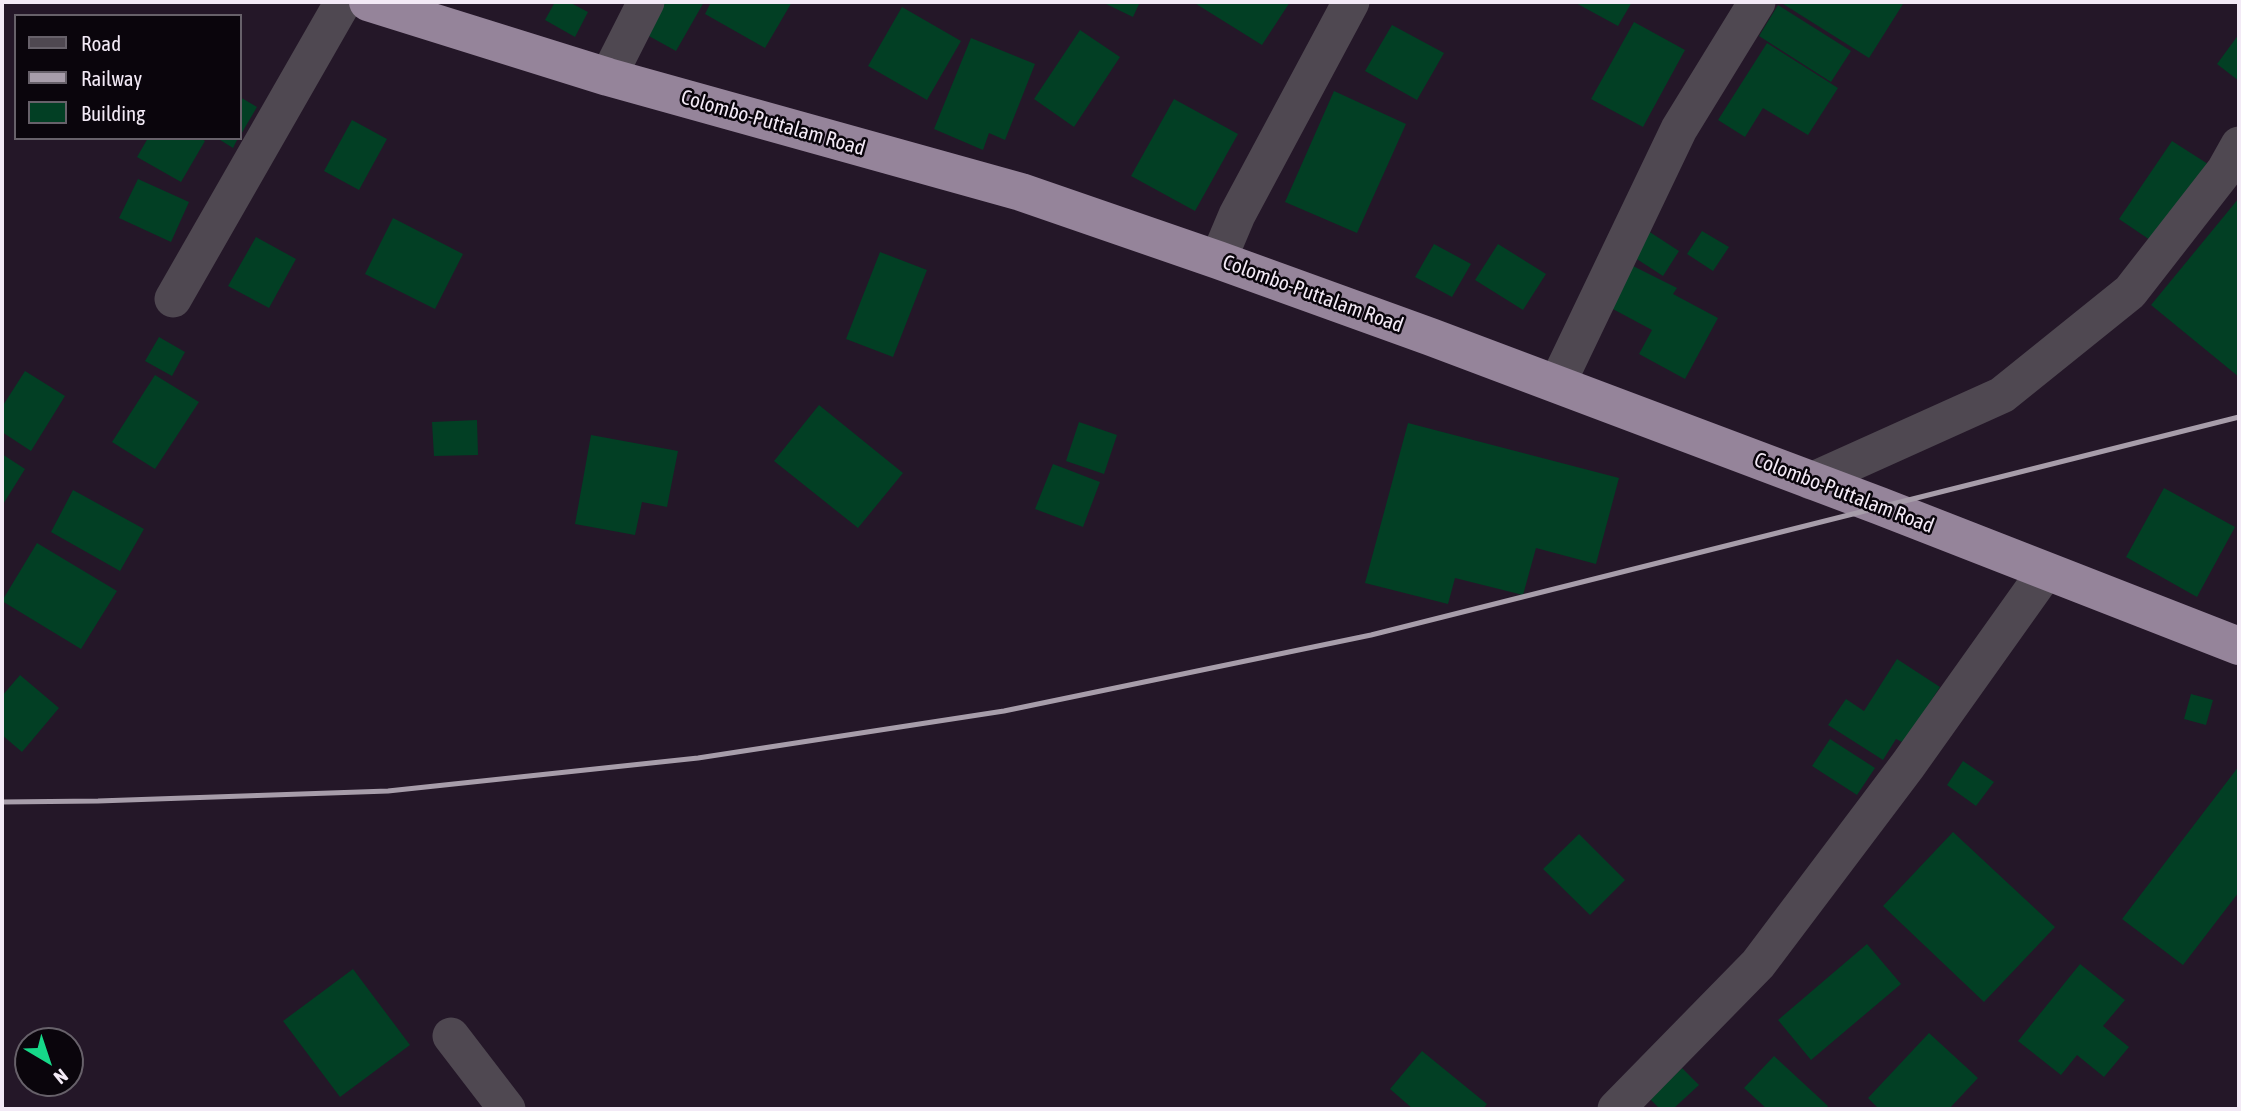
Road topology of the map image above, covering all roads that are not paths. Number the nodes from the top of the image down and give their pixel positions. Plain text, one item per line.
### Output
1 (343, 2) edge
2 (368, 2) edge
3 (646, 2) edge
4 (1351, 2) edge
5 (1757, 2) edge
6 (608, 77) junction
7 (2239, 145) edge
8 (1218, 260) junction
9 (173, 299) dead end
10 (1557, 384) junction
11 (1811, 481) junction
12 (2046, 571) junction
13 (2239, 646) edge
14 (451, 1036) dead end
15 (506, 1109) edge
16 (1616, 1109) edge

1 - 9 street
2 - 6 highway, Colombo-Puttalam Road
3 - 6 street
4 - 8 street
5 - 10 street
6 - 8 highway, Colombo-Puttalam Road
7 - 11 street
8 - 10 highway, Colombo-Puttalam Road
10 - 11 highway, Colombo-Puttalam Road
11 - 12 highway, Colombo-Puttalam Road
12 - 13 highway, Colombo-Puttalam Road
12 - 16 street
14 - 15 street

